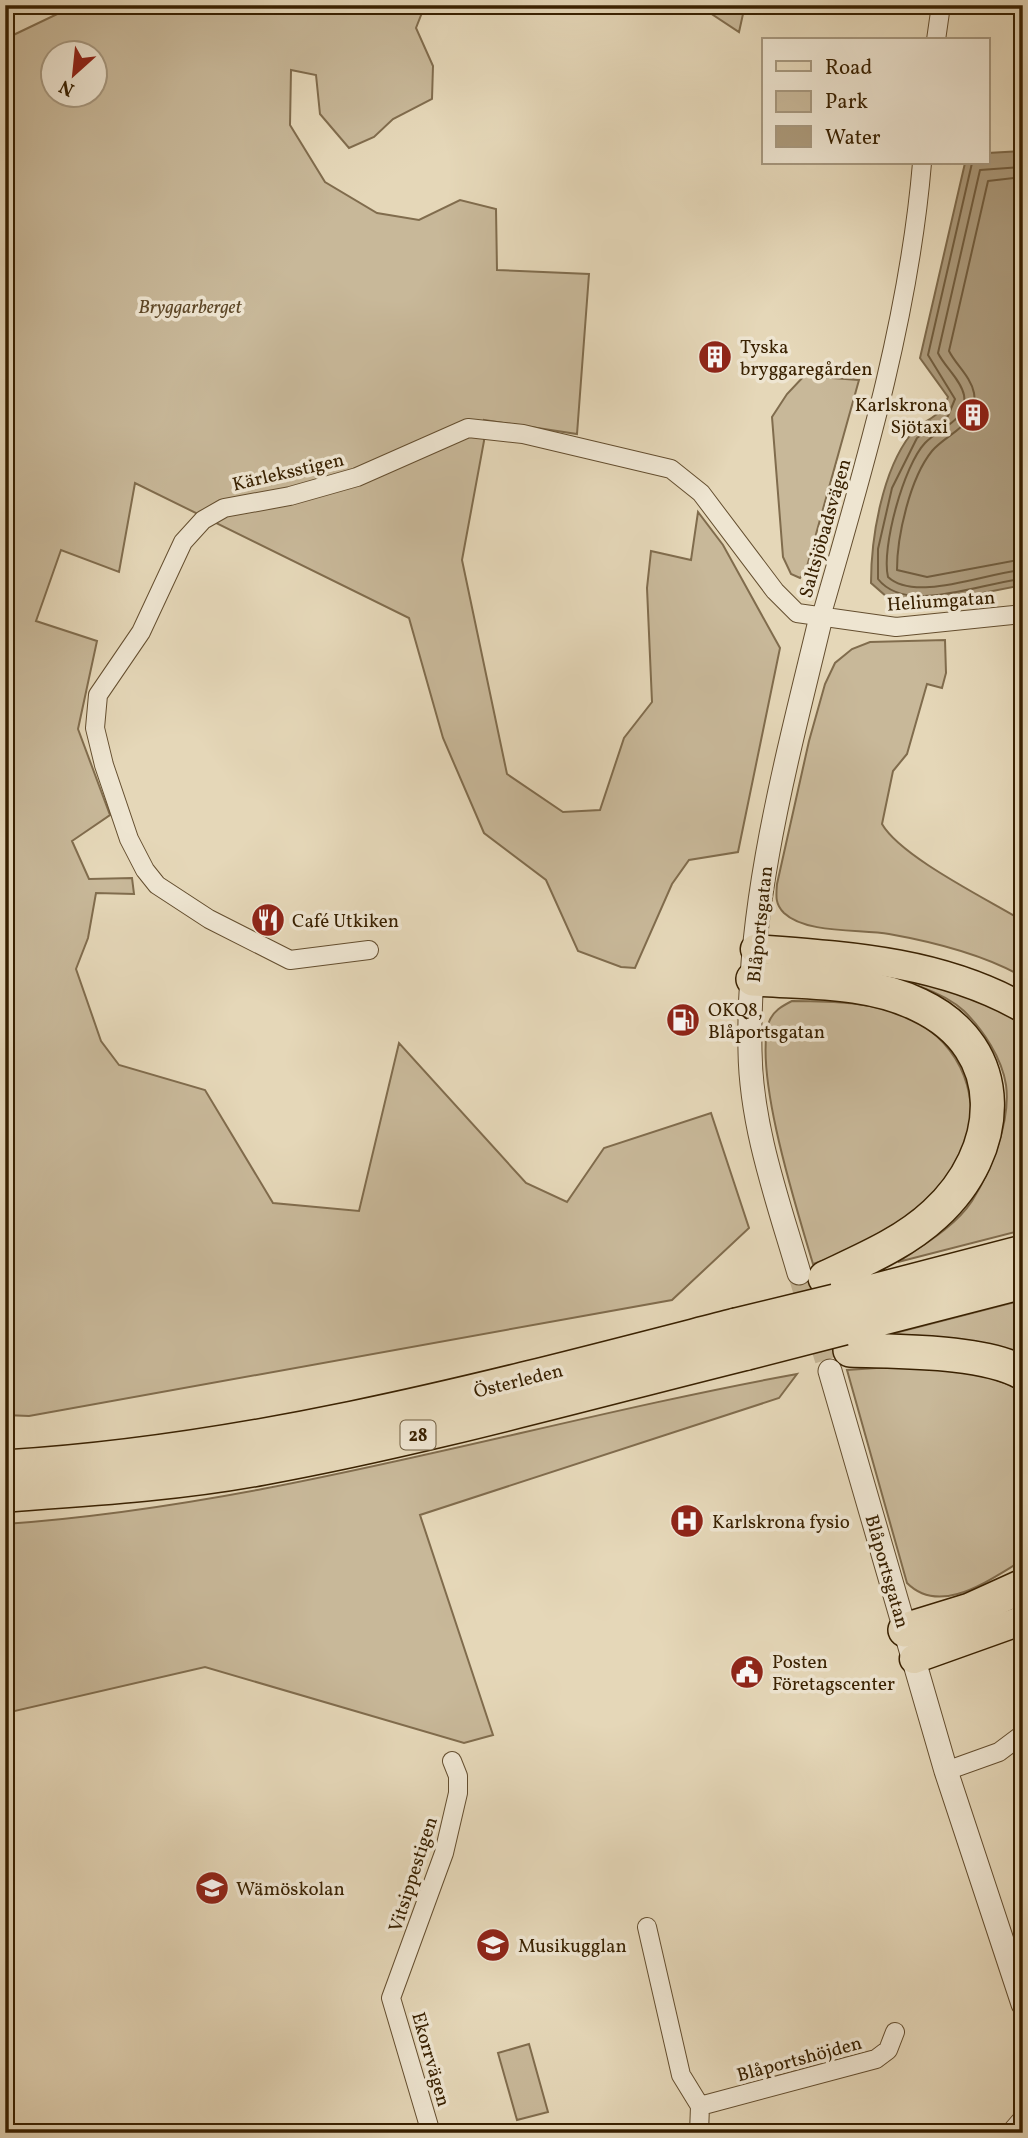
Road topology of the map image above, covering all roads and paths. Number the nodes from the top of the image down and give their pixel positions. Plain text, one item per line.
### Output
1 (941, 5) edge
2 (936, 38) edge
3 (922, 164) edge
4 (1023, 614) edge
5 (821, 617) junction
6 (369, 950) dead end
7 (754, 964) junction
8 (1023, 1008) edge
9 (1023, 1252) edge
10 (1023, 1282) edge
11 (831, 1317) junction
12 (747, 1336) junction
13 (1023, 1373) edge
14 (5, 1467) edge
15 (5, 1495) edge
16 (1023, 1586) edge
17 (1023, 1620) edge
18 (909, 1644) junction
19 (1023, 1734) edge
20 (452, 1761) dead end
21 (946, 1771) junction
22 (647, 1927) dead end
23 (391, 1998) joint
24 (1023, 2004) edge
25 (895, 2032) dead end
26 (700, 2106) junction
27 (1023, 2118) edge
28 (431, 2133) edge
29 (699, 2133) edge
30 (1010, 2133) edge

1 - 2 street
3 - 5 street, Saltsjöbadsvägen
4 - 5 street, Heliumgatan
5 - 6 street, Kärleksstigen
5 - 7 street, Blåportsgatan
7 - 8 main road
7 - 11 street, Blåportsgatan
7 - 11 highway
9 - 11 highway, Österleden / 28
10 - 11 highway, Österleden / 28
11 - 12 highway, Österleden / 28, bridge
11 - 12 highway
11 - 13 highway
11 - 18 street, Blåportsgatan
12 - 14 highway, Österleden / 28
12 - 15 highway, Österleden / 28
16 - 18 highway
17 - 18 main road
18 - 21 street, Blåportsgatan
19 - 21 street
20 - 23 street, Vitsippestigen
21 - 24 street, Blåportsgatan
22 - 26 street
23 - 28 street, Ekorrvägen
25 - 26 street, Blåportshöjden
26 - 29 street
27 - 30 street

